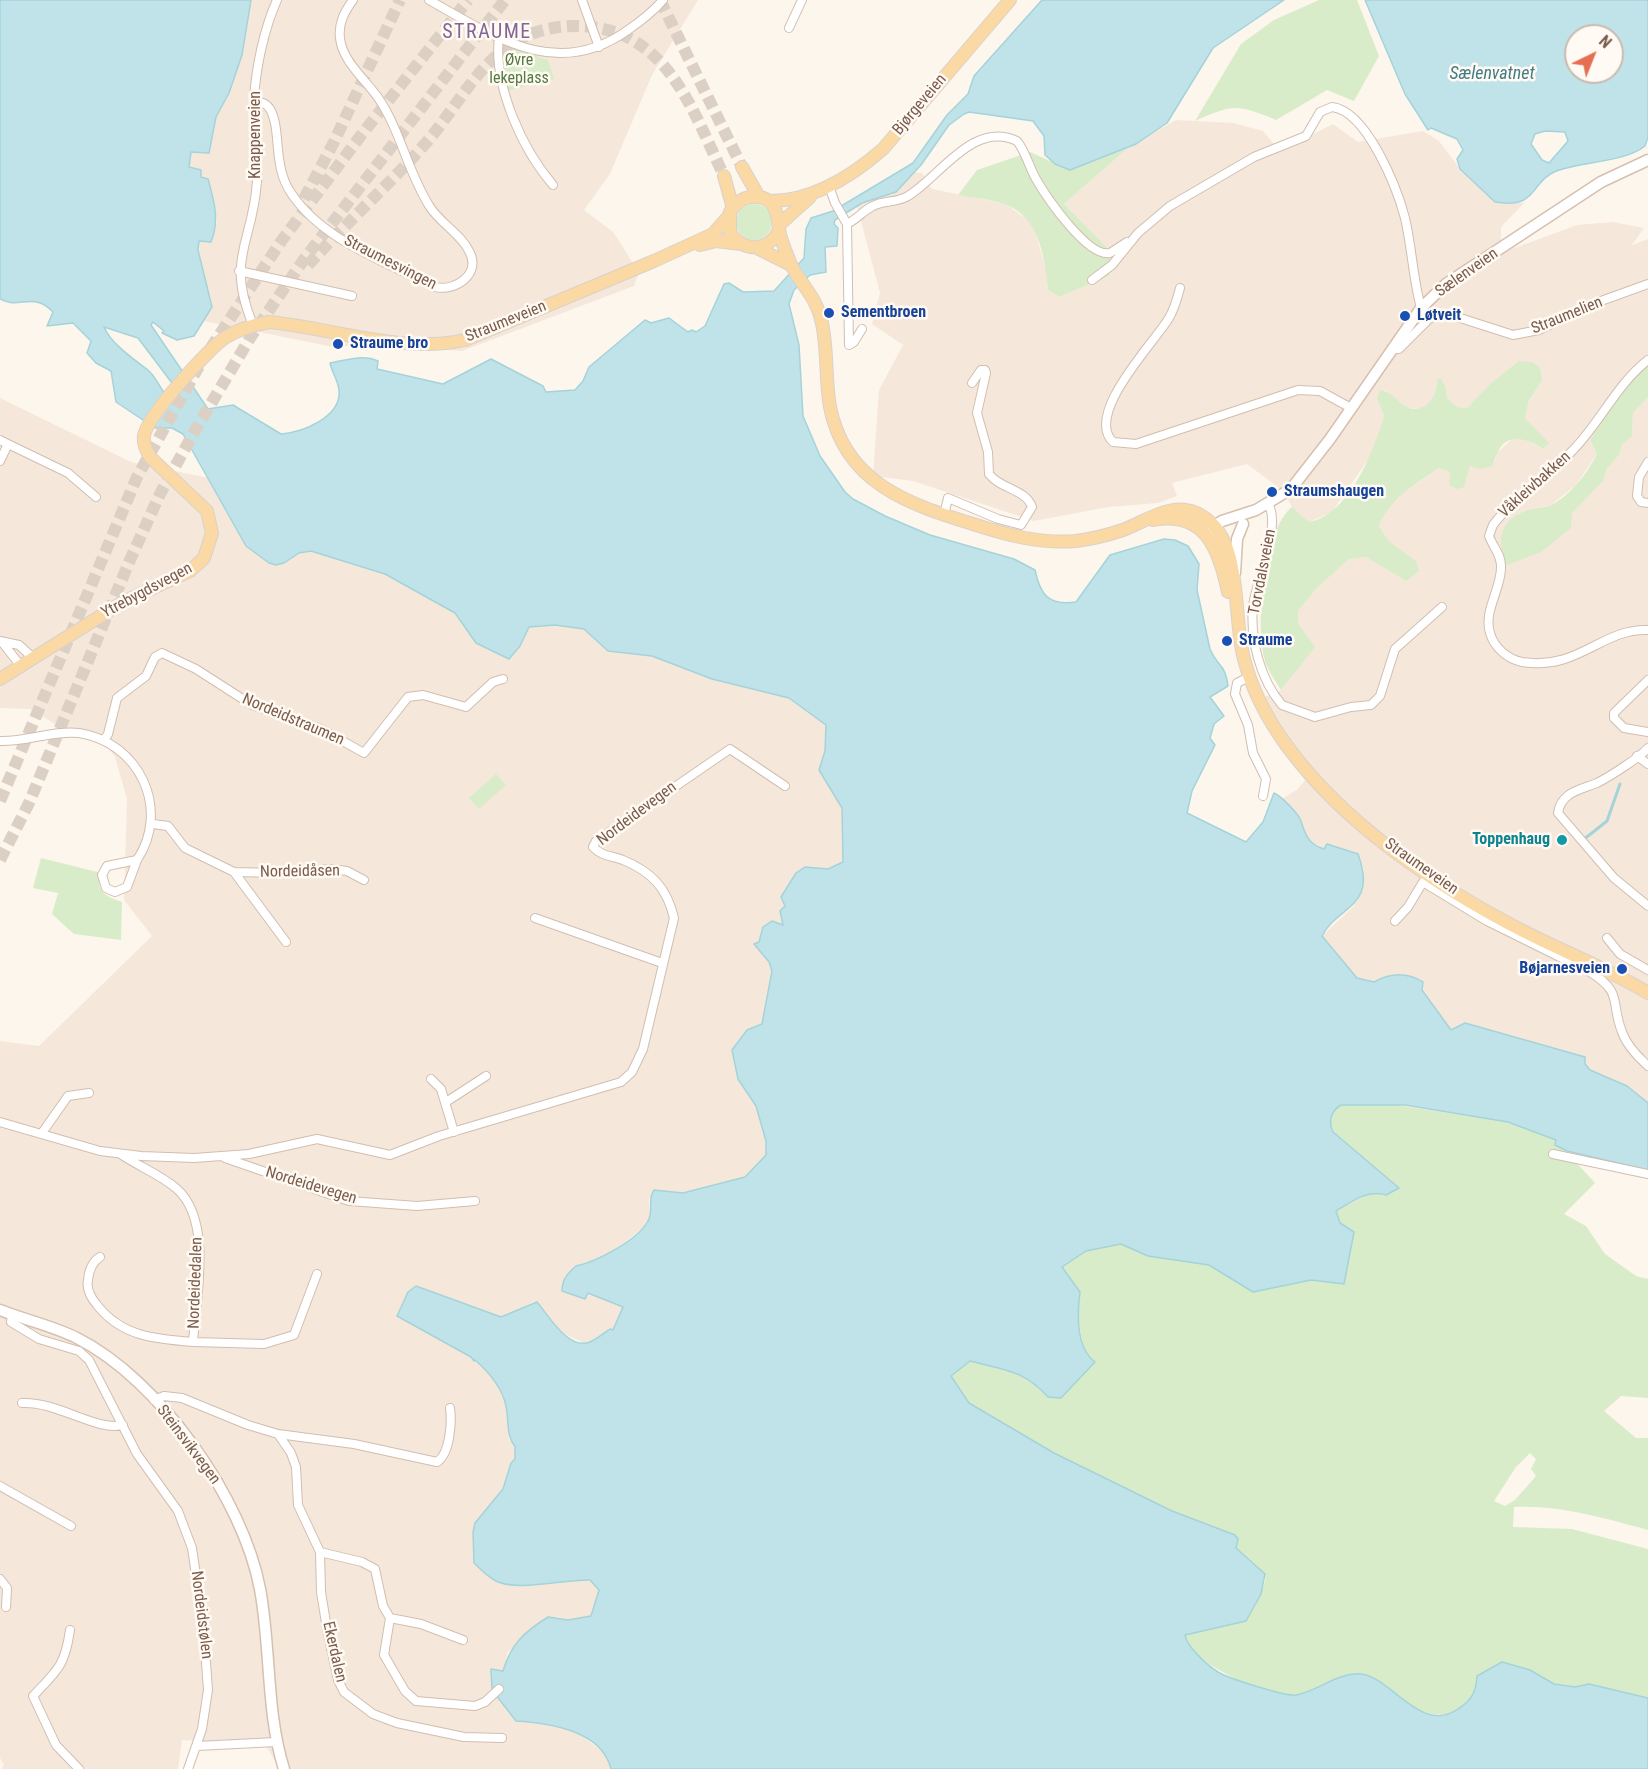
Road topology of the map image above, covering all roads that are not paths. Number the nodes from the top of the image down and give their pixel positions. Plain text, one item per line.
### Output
1 (276, 0) edge
2 (353, 0) edge
3 (429, 0) edge
4 (582, 0) edge
5 (663, 0) edge
6 (802, 0) edge
7 (1010, 0) edge
8 (789, 28) dead end
9 (499, 37) junction
10 (600, 48) junction
11 (254, 101) junction
12 (1648, 160) edge
13 (742, 167) tunnel mouth
14 (724, 176) tunnel mouth
15 (553, 185) dead end
16 (829, 186) junction
17 (816, 192) junction
18 (763, 199) junction
19 (731, 212) junction
20 (847, 224) junction
21 (779, 227) junction
22 (1138, 233) junction
23 (741, 244) junction
24 (756, 248) junction
25 (678, 249) junction
26 (791, 265) junction
27 (239, 271) junction
28 (1092, 280) dead end
29 (1648, 284) edge
30 (1180, 288) dead end
31 (352, 296) dead end
32 (1422, 308) junction
33 (253, 325) junction
34 (862, 329) dead end
35 (1393, 349) junction
36 (1648, 360) edge
37 (972, 383) dead end
38 (1351, 408) junction
39 (4, 442) edge
40 (144, 446) joint
41 (0, 461) edge
42 (1648, 462) edge
43 (96, 497) dead end
44 (1648, 503) edge
45 (1268, 504) junction
46 (1256, 510) junction
47 (944, 515) junction
48 (1243, 524) junction
49 (1215, 534) junction
50 (1233, 580) junction
51 (1442, 608) dead end
52 (1236, 622) junction
53 (1648, 630) edge
54 (1, 642) edge
55 (32, 657) junction
56 (20, 665) junction
57 (1249, 677) junction
58 (0, 679) edge
59 (503, 679) dead end
60 (1648, 680) edge
61 (1648, 732) edge
62 (104, 740) junction
63 (0, 741) edge
64 (1648, 748) edge
65 (1637, 756) junction
66 (1648, 764) edge
67 (785, 786) dead end
68 (1263, 796) dead end
69 (153, 824) junction
70 (137, 860) junction
71 (234, 872) junction
72 (364, 880) dead end
73 (1648, 906) edge
74 (535, 918) dead end
75 (1395, 921) dead end
76 (1607, 938) dead end
77 (286, 942) dead end
78 (662, 963) junction
79 (1648, 970) edge
80 (1648, 993) edge
81 (1648, 1066) edge
82 (486, 1076) dead end
83 (431, 1079) dead end
84 (89, 1093) dead end
85 (446, 1102) junction
86 (0, 1122) edge
87 (454, 1132) junction
88 (42, 1133) junction
89 (121, 1154) junction
90 (1553, 1154) dead end
91 (221, 1157) junction
92 (1648, 1174) edge
93 (475, 1201) dead end
94 (100, 1257) dead end
95 (317, 1274) dead end
96 (0, 1310) edge
97 (12, 1315) junction
98 (193, 1342) junction
99 (154, 1400) junction
100 (22, 1403) dead end
101 (450, 1408) dead end
102 (123, 1425) junction
103 (278, 1434) junction
104 (0, 1486) edge
105 (71, 1526) dead end
106 (320, 1552) junction
107 (0, 1579) edge
108 (6, 1607) dead end
109 (390, 1618) junction
110 (70, 1630) dead end
111 (463, 1640) dead end
112 (499, 1689) dead end
113 (502, 1738) dead end
114 (276, 1742) junction
115 (197, 1746) junction
116 (79, 1769) edge
117 (188, 1769) edge
118 (284, 1769) edge

1 - 11 street, Knappenveien
2 - 11 street, Straumesvingen
3 - 9 street
4 - 10 street
5 - 10 street
6 - 8 street
7 - 16 main road, Bjørgeveien
9 - 10 street
9 - 15 street
11 - 27 street, Knappenveien
12 - 32 street, Sælenveien
13 - 18 main road
14 - 19 main road
16 - 17 main road, Bjørgeveien
16 - 20 street
17 - 18 main road
17 - 21 main road
18 - 19 main road
18 - 21 main road
19 - 23 main road
19 - 25 main road, Straumeveien
20 - 22 street
20 - 34 street
21 - 24 main road
21 - 26 main road
22 - 28 street
22 - 32 street
23 - 24 main road
23 - 25 main road, Straumeveien
24 - 26 main road
25 - 33 main road, Straumeveien
26 - 47 main road
27 - 31 street
27 - 33 street, Knappenveien
29 - 35 street, Straumelien
30 - 38 street
32 - 35 street, Sælenveien
33 - 40 main road, Straumeveien
35 - 38 street, Sælenveien
36 - 53 street, Våkleivbakken
37 - 47 street
38 - 45 street, Sælenveien
39 - 41 street
39 - 43 street
40 - 55 main road, Ytrebygdsvegen
42 - 44 street
45 - 46 street, Sælenveien
45 - 51 street, Torvdalsveien
46 - 48 street, Sælenveien
46 - 49 street, Sælenveien
47 - 49 main road
48 - 49 street, Sælenveien
48 - 50 street, Straumeveien
49 - 50 main road, Straumeveien
49 - 52 main road, Straumeveien
50 - 52 main road, Straumeveien
52 - 57 main road, Straumeveien
54 - 55 street
54 - 56 street
55 - 56 main road, Ytrebygdsvegen
56 - 58 main road, Ytrebygdsvegen
57 - 68 street
57 - 80 main road, Straumeveien
59 - 62 street, Nordeidstraumen
60 - 61 street
62 - 63 street
62 - 69 street
64 - 65 street
65 - 66 street
65 - 73 street
67 - 78 street, Nordeidevegen
69 - 70 street
69 - 71 street, Nordeidåsen
70 - 70 street
71 - 72 street, Nordeidåsen
71 - 77 street, Nordeidåsen
74 - 78 street
75 - 81 street
76 - 79 street
78 - 87 street, Nordeidevegen
82 - 85 street
83 - 85 street
84 - 88 street
85 - 87 street
86 - 88 street, Nordeidevegen
87 - 91 street, Nordeidevegen
88 - 89 street, Nordeidevegen
89 - 91 street, Nordeidevegen
89 - 98 street, Nordeidedalen
90 - 92 street
91 - 93 street, Nordeidevegen
94 - 98 street, Nordeidedalen
95 - 98 street, Nordeidedalen
96 - 97 street, Steinsvikvegen
97 - 99 street, Steinsvikvegen
97 - 102 street, Nordeidstølen
99 - 103 street
99 - 114 street, Steinsvikvegen
100 - 102 street
101 - 103 street
102 - 115 street, Nordeidstølen
103 - 106 street, Ekerdalen
104 - 105 street
106 - 109 street
106 - 113 street, Ekerdalen
107 - 108 street
109 - 111 street
109 - 112 street
110 - 116 street
114 - 115 street
114 - 118 street, Steinsvikvegen
115 - 117 street, Nordeidstølen

